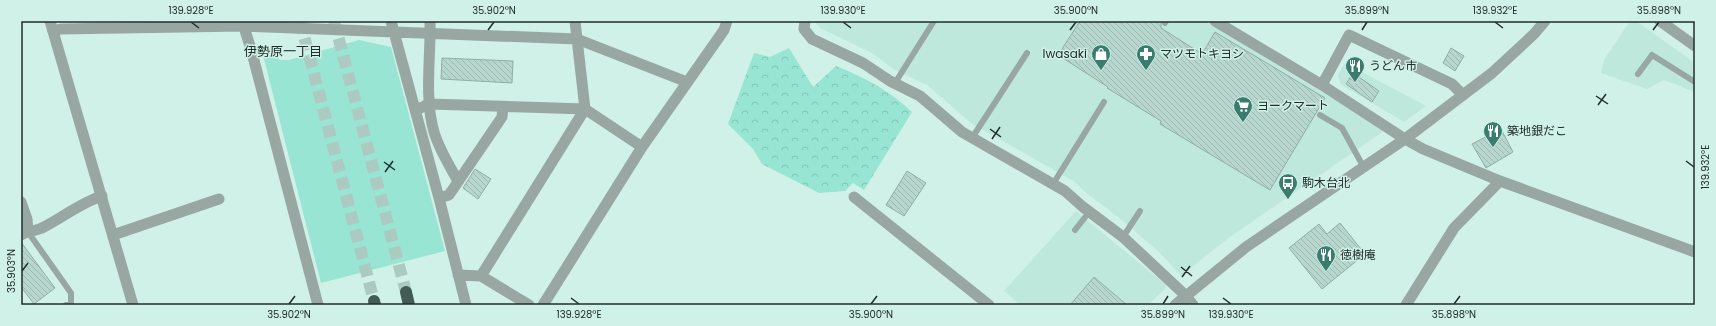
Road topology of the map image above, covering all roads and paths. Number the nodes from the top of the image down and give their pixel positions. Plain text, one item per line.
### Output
1 (391, 21) edge
2 (430, 21) edge
3 (575, 21) edge
4 (727, 21) edge
5 (805, 21) edge
6 (934, 21) edge
7 (1215, 21) edge
8 (1545, 21) edge
9 (1660, 21) edge
10 (243, 24) edge
11 (52, 26) edge
12 (394, 33) junction
13 (430, 35) junction
14 (578, 40) junction
15 (1694, 42) edge
16 (1027, 53) dead end
17 (1638, 74) dead end
18 (687, 82) junction
19 (1695, 82) edge
20 (895, 83) junction
21 (1322, 86) junction
22 (1463, 95) junction
23 (1104, 102) dead end
24 (429, 104) junction
25 (503, 107) junction
26 (585, 109) junction
27 (416, 110) junction
28 (1320, 115) dead end
29 (972, 138) junction
30 (1405, 139) junction
31 (642, 147) junction
32 (1363, 166) junction
33 (1500, 181) junction
34 (458, 182) junction
35 (1053, 184) junction
36 (102, 196) junction
37 (854, 197) dead end
38 (439, 198) junction
39 (218, 199) dead end
40 (21, 202) edge
41 (1140, 211) dead end
42 (1090, 212) junction
43 (1075, 230) dead end
44 (24, 233) edge
45 (113, 235) junction
46 (1123, 237) junction
47 (1695, 252) edge
48 (458, 275) junction
49 (481, 276) junction
50 (406, 292) tunnel mouth
51 (1185, 295) junction
52 (66, 305) edge
53 (133, 305) edge
54 (318, 305) edge
55 (409, 305) edge
56 (466, 305) edge
57 (529, 305) edge
58 (543, 305) edge
59 (989, 305) edge
60 (1175, 305) edge
61 (1194, 305) edge
62 (1406, 305) edge

1 - 12 street
2 - 13 street
3 - 14 street
4 - 18 street
5 - 20 street
6 - 20 lane
7 - 21 street
8 - 22 street
9 - 15 street
10 - 11 street
10 - 12 street
10 - 54 street
11 - 36 street
12 - 13 street
12 - 27 street
13 - 14 street
13 - 24 street
14 - 18 street
14 - 26 street
16 - 29 lane
17 - 19 lane
18 - 31 street
20 - 29 street
21 - 22 street
21 - 30 street
22 - 30 street
23 - 35 lane
24 - 25 street
24 - 27 street
24 - 34 street
25 - 26 street
25 - 34 street
26 - 31 street
26 - 49 street
27 - 38 street
28 - 32 lane
29 - 35 street
30 - 32 street
30 - 33 street
31 - 58 street
32 - 51 street
33 - 47 street
33 - 62 street
34 - 38 street
35 - 42 street
36 - 44 street
36 - 45 street
37 - 59 street
38 - 48 street
39 - 45 street
40 - 44 street
41 - 46 lane
42 - 43 lane
42 - 46 street
44 - 52 lane
45 - 53 street
46 - 51 street
48 - 49 street
48 - 56 street
49 - 57 street
50 - 55 highway
51 - 60 street
51 - 61 street

